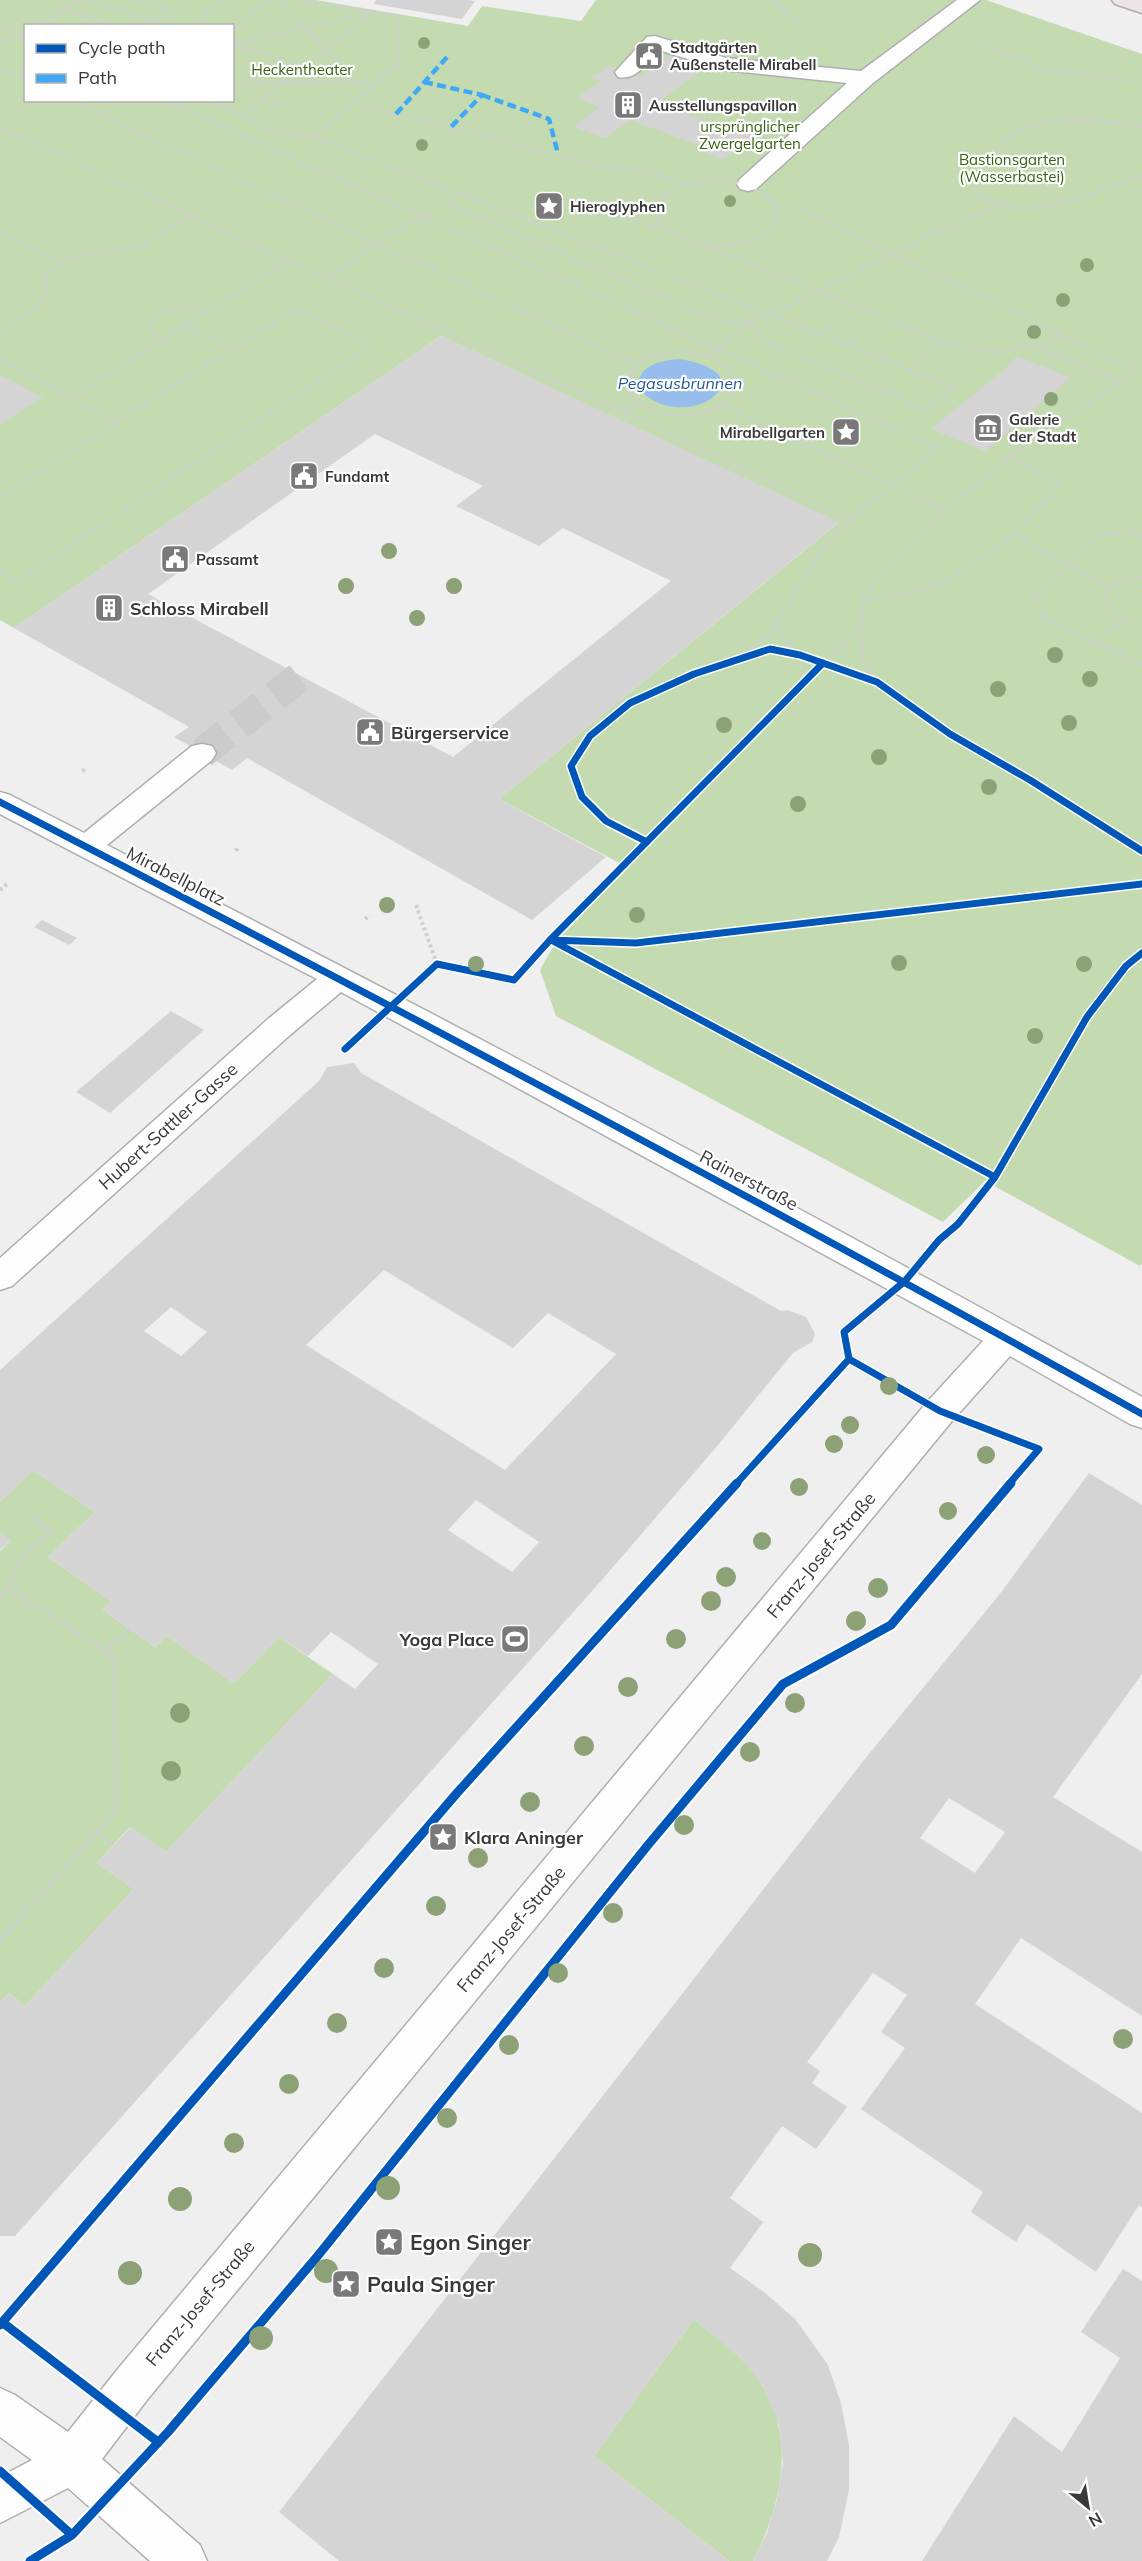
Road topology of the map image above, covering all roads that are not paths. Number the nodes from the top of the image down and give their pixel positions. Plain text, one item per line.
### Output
1 (970, 0) edge
2 (1122, 0) edge
3 (1142, 7) edge
4 (626, 72) dead end
5 (865, 78) junction
6 (748, 184) dead end
7 (202, 753) tunnel mouth
8 (0, 802) edge
9 (86, 847) junction
10 (339, 977) junction
11 (0, 1276) edge
12 (1006, 1337) junction
13 (1142, 1414) edge
14 (0, 2410) edge
15 (72, 2462) junction
16 (0, 2501) edge
17 (184, 2561) edge

1 - 5 street
2 - 3 main road
4 - 5 street
5 - 6 street
7 - 9 street
8 - 9 street, Mirabellplatz
9 - 10 street, Mirabellplatz
10 - 11 street, Hubert-Sattler-Gasse
10 - 12 street, Rainerstraße
12 - 13 street, Rainerstraße
12 - 15 street, Franz-Josef-Straße
14 - 15 street
15 - 16 street, Franz-Josef-Straße
15 - 17 street

